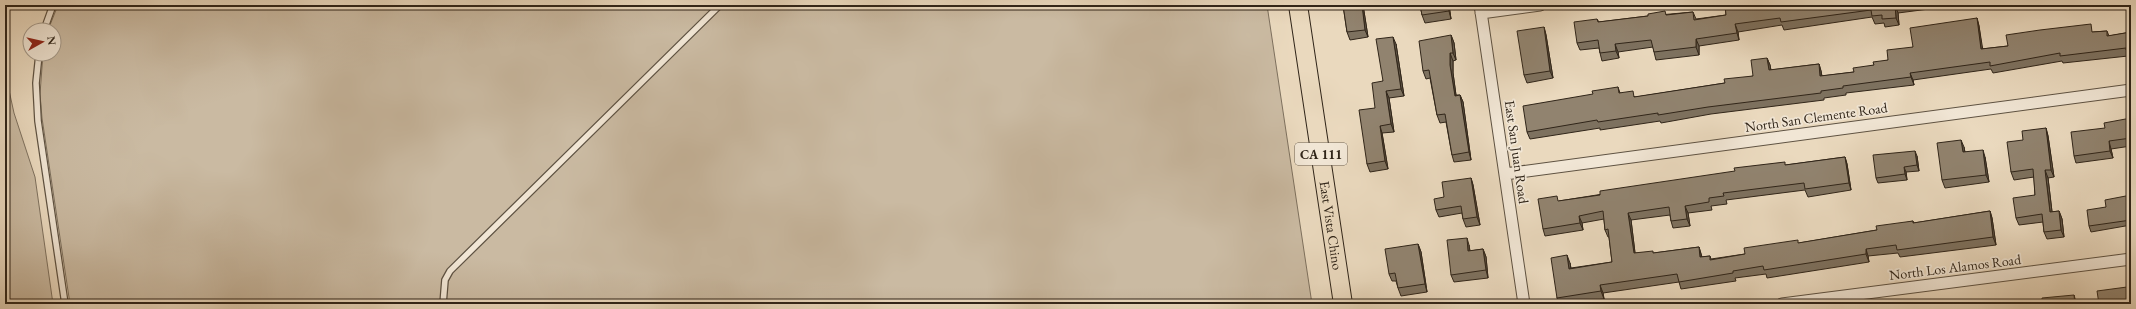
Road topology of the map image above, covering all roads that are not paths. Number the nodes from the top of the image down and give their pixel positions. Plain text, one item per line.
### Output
1 (53, 5) edge
2 (720, 5) edge
3 (1298, 5) edge
4 (1540, 5) edge
5 (1481, 9) edge
6 (47, 22) edge
7 (38, 62) edge
8 (2131, 90) edge
9 (1505, 174) junction
10 (2131, 259) edge
11 (65, 304) edge
12 (443, 304) edge
13 (1343, 304) edge
14 (1524, 304) edge
15 (1782, 304) edge

1 - 6 lane
2 - 12 lane
3 - 13 main road, East Vista Chino / CA 111
4 - 5 street
5 - 9 street, East San Juan Road
7 - 11 lane
8 - 9 street, North San Clemente Road
9 - 14 street, East San Juan Road
10 - 15 street, North Los Alamos Road

